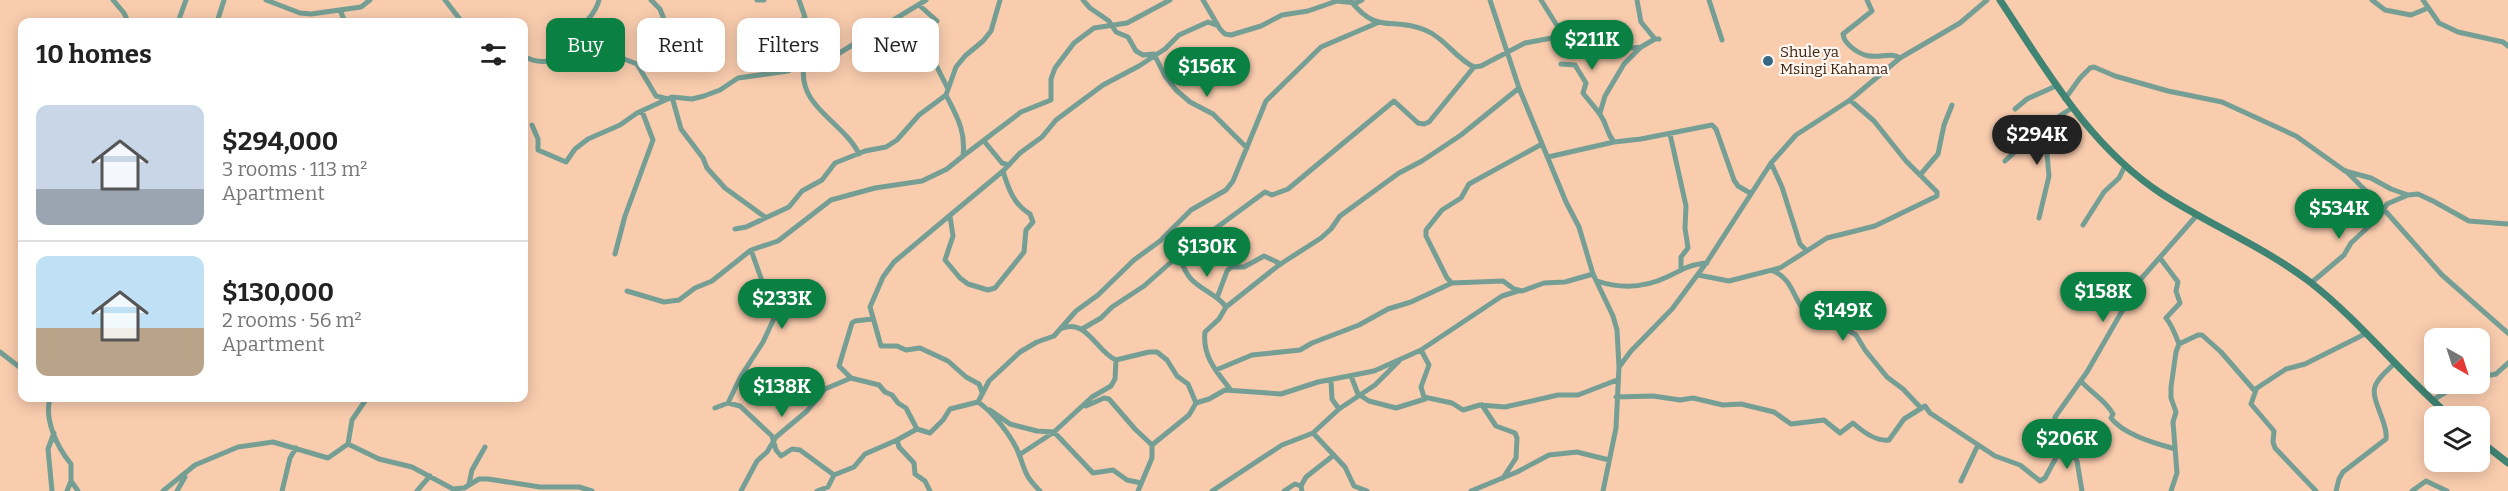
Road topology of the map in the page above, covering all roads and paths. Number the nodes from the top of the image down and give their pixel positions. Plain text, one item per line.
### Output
1 (113, 0) edge
2 (186, 0) edge
3 (224, 0) edge
4 (266, 0) edge
5 (370, 0) edge
6 (445, 0) edge
7 (599, 0) edge
8 (651, 0) edge
9 (758, 0) edge
10 (764, 0) edge
11 (799, 0) edge
12 (926, 0) edge
13 (1000, 0) edge
14 (1083, 0) edge
15 (1170, 0) edge
16 (1203, 0) edge
17 (1362, 0) edge
18 (1490, 0) edge
19 (1541, 0) edge
20 (1636, 0) edge
21 (1709, 0) edge
22 (1867, 0) edge
23 (1987, 0) edge
24 (2000, 0) edge
25 (2372, 0) edge
26 (2423, 0) edge
27 (1351, 1) edge
28 (919, 5) junction
29 (2428, 8) junction
30 (340, 10) junction
31 (126, 18) edge
32 (179, 18) edge
33 (218, 18) edge
34 (343, 18) edge
35 (459, 18) edge
36 (591, 18) edge
37 (664, 18) edge
38 (804, 18) edge
39 (896, 18) edge
40 (934, 18) edge
41 (1377, 23) junction
42 (1216, 24) junction
43 (1112, 25) junction
44 (1568, 35) junction
45 (1722, 40) dead end
46 (2508, 46) edge
47 (1641, 47) junction
48 (1506, 52) junction
49 (1154, 54) junction
50 (528, 58) edge
51 (1900, 58) junction
52 (625, 59) edge
53 (546, 60) edge
54 (1561, 64) dead end
55 (1474, 67) junction
56 (779, 72) edge
57 (803, 72) edge
58 (939, 72) edge
59 (2056, 86) junction
60 (1519, 88) junction
61 (947, 92) junction
62 (670, 98) junction
63 (2065, 99) junction
64 (1850, 100) junction
65 (1952, 105) dead end
66 (2072, 108) junction
67 (2015, 109) dead end
68 (642, 111) junction
69 (1600, 113) junction
70 (2053, 120) junction
71 (532, 125) dead end
72 (1670, 134) junction
73 (984, 141) junction
74 (1614, 142) junction
75 (1542, 144) junction
76 (1247, 148) junction
77 (859, 154) junction
78 (963, 156) junction
79 (1548, 157) junction
80 (2005, 161) dead end
81 (1771, 163) junction
82 (1009, 165) junction
83 (2125, 166) junction
84 (1003, 171) junction
85 (2345, 171) junction
86 (1920, 175) junction
87 (1750, 193) junction
88 (2408, 195) junction
89 (2384, 210) junction
90 (2198, 215) junction
91 (950, 216) junction
92 (765, 217) junction
93 (2038, 218) dead end
94 (2508, 224) edge
95 (2083, 225) dead end
96 (735, 229) dead end
97 (751, 250) junction
98 (1806, 250) junction
99 (615, 254) dead end
100 (1178, 256) junction
101 (2160, 258) junction
102 (1707, 262) junction
103 (1281, 264) junction
104 (1681, 268) junction
105 (1771, 270) junction
106 (1593, 274) junction
107 (1698, 275) junction
108 (1597, 281) junction
109 (1452, 283) junction
110 (2311, 283) junction
111 (627, 291) dead end
112 (1518, 291) junction
113 (1217, 298) junction
114 (1226, 307) junction
115 (872, 319) junction
116 (1062, 328) junction
117 (1083, 329) junction
118 (2508, 333) edge
119 (2365, 334) junction
120 (2179, 344) junction
121 (1421, 350) junction
122 (0, 352) edge
123 (1402, 358) junction
124 (1116, 360) junction
125 (2395, 363) junction
126 (2508, 363) edge
127 (18, 366) edge
128 (1618, 367) junction
129 (1216, 370) junction
130 (2490, 375) edge
131 (1351, 376) junction
132 (851, 378) junction
133 (1617, 380) junction
134 (1331, 381) junction
135 (2081, 381) junction
136 (1230, 389) junction
137 (2256, 390) junction
138 (982, 392) junction
139 (1358, 394) junction
140 (2443, 394) edge
141 (1616, 397) junction
142 (1425, 399) junction
143 (2433, 400) junction
144 (50, 402) edge
145 (364, 402) edge
146 (978, 402) junction
147 (728, 403) junction
148 (1196, 404) junction
149 (1482, 405) junction
150 (2439, 406) edge
151 (1920, 407) junction
152 (715, 408) dead end
153 (1079, 408) junction
154 (1339, 409) junction
155 (990, 410) junction
156 (917, 429) junction
157 (1054, 432) junction
158 (54, 433) junction
159 (1313, 433) junction
160 (897, 440) junction
161 (774, 441) junction
162 (2064, 443) junction
163 (348, 444) junction
164 (1152, 445) junction
165 (1978, 445) junction
166 (485, 447) dead end
167 (296, 448) junction
168 (2175, 449) junction
169 (2490, 449) edge
170 (1019, 455) junction
171 (1334, 455) junction
172 (1609, 460) junction
173 (2508, 463) edge
174 (185, 475) junction
175 (834, 475) junction
176 (430, 476) junction
177 (1502, 478) junction
178 (71, 481) junction
179 (1961, 481) dead end
180 (1141, 483) junction
181 (469, 484) junction
182 (1301, 488) edge
183 (458, 490) edge
184 (52, 491) edge
185 (67, 491) edge
186 (78, 491) edge
187 (164, 491) edge
188 (177, 491) edge
189 (282, 491) edge
190 (417, 491) edge
191 (592, 491) edge
192 (741, 491) edge
193 (817, 491) edge
194 (930, 491) edge
195 (1040, 491) edge
196 (1138, 491) edge
197 (1212, 491) edge
198 (1284, 491) edge
199 (1367, 491) edge
200 (1471, 491) edge
201 (1603, 491) edge
202 (2082, 491) edge
203 (2171, 491) edge
204 (2316, 491) edge
205 (2336, 491) edge
206 (2412, 491) edge
207 (2447, 491) edge

1 - 31 street
2 - 32 street
3 - 33 street
4 - 30 street
5 - 30 street
6 - 35 street
7 - 36 street
8 - 37 street
9 - 10 street
11 - 38 street
12 - 28 street
13 - 61 street
14 - 43 street
15 - 43 street
16 - 42 street
17 - 27 street
18 - 48 street
19 - 44 street
20 - 47 street
21 - 45 street
22 - 51 street
23 - 51 street
24 - 59 main road
25 - 29 street
26 - 29 street
27 - 41 street
27 - 42 street
28 - 39 street
28 - 40 street
29 - 46 street
30 - 34 street
41 - 55 street
41 - 76 street
42 - 49 street
43 - 49 street
43 - 73 street
44 - 47 street
44 - 48 street
47 - 69 street
48 - 55 street
48 - 60 street
49 - 76 street
49 - 82 street
50 - 53 street
51 - 64 street
52 - 62 street
54 - 69 street
55 - 100 street
56 - 62 street
57 - 77 street
58 - 61 street
59 - 63 main road
59 - 67 street
60 - 75 street
60 - 103 street
61 - 77 street
61 - 78 street
62 - 68 street
62 - 92 street
63 - 66 main road
63 - 85 street
64 - 81 street
64 - 86 street
65 - 86 street
66 - 70 street
66 - 83 main road
68 - 71 street
68 - 99 street
69 - 74 street
70 - 80 street
70 - 93 street
72 - 74 street
72 - 87 street
72 - 104 street
73 - 78 street
73 - 82 street
74 - 79 street
75 - 79 street
75 - 109 street
76 - 116 street
77 - 92 street
78 - 97 street
79 - 106 street
81 - 87 street
81 - 98 street
82 - 84 street
83 - 90 main road
83 - 95 street
84 - 91 street
84 - 91 street
85 - 88 street
85 - 89 street
86 - 98 street
87 - 102 street
88 - 89 street
88 - 94 street
89 - 110 street
89 - 118 street
90 - 101 street
90 - 110 main road
91 - 115 street
92 - 96 street
97 - 111 street
97 - 147 street
98 - 105 street
100 - 113 street
100 - 117 street
101 - 120 street
101 - 135 street
102 - 104 street
102 - 107 street
103 - 113 street
103 - 114 street
104 - 108 street
105 - 107 street
105 - 151 street
106 - 108 street
106 - 112 street
107 - 128 street
108 - 128 street
109 - 112 street
109 - 129 street
110 - 119 main road
112 - 121 street
113 - 114 street
114 - 129 street
115 - 132 street
115 - 138 street
116 - 117 street
116 - 138 street
117 - 124 street
119 - 125 main road
119 - 137 street
120 - 137 street
120 - 168 street
121 - 123 street
121 - 142 street
122 - 127 street
123 - 131 street
123 - 139 street
124 - 148 street
124 - 153 street
125 - 143 main road
125 - 205 street
126 - 130 street
128 - 133 street
129 - 136 street
131 - 134 street
131 - 139 street
132 - 156 street
132 - 161 street
133 - 141 street
133 - 149 street
134 - 136 street
134 - 154 street
135 - 162 street
135 - 168 street
136 - 148 street
137 - 204 street
138 - 146 street
139 - 142 street
139 - 154 street
140 - 143 street
141 - 151 street
141 - 172 street
142 - 149 street
143 - 150 main road
144 - 158 street
145 - 163 street
146 - 155 street
146 - 156 street
147 - 152 street
147 - 161 street
148 - 164 street
149 - 177 street
151 - 165 street
153 - 157 street
153 - 164 street
154 - 159 street
155 - 157 street
155 - 170 street
156 - 160 street
157 - 170 street
157 - 180 street
158 - 178 street
158 - 184 street
159 - 171 street
159 - 197 street
160 - 175 street
160 - 194 street
161 - 175 street
161 - 192 street
162 - 165 street
162 - 202 street
163 - 167 street
163 - 176 street
164 - 180 street
165 - 179 street
166 - 181 street
167 - 174 street
167 - 189 street
168 - 203 street
169 - 173 main road
170 - 195 street
171 - 182 street
171 - 199 street
172 - 177 street
172 - 201 street
174 - 187 street
174 - 188 street
175 - 193 street
176 - 183 street
176 - 190 street
177 - 200 street
178 - 185 street
178 - 186 street
180 - 196 street
181 - 183 street
181 - 191 street
182 - 198 street
206 - 207 street

